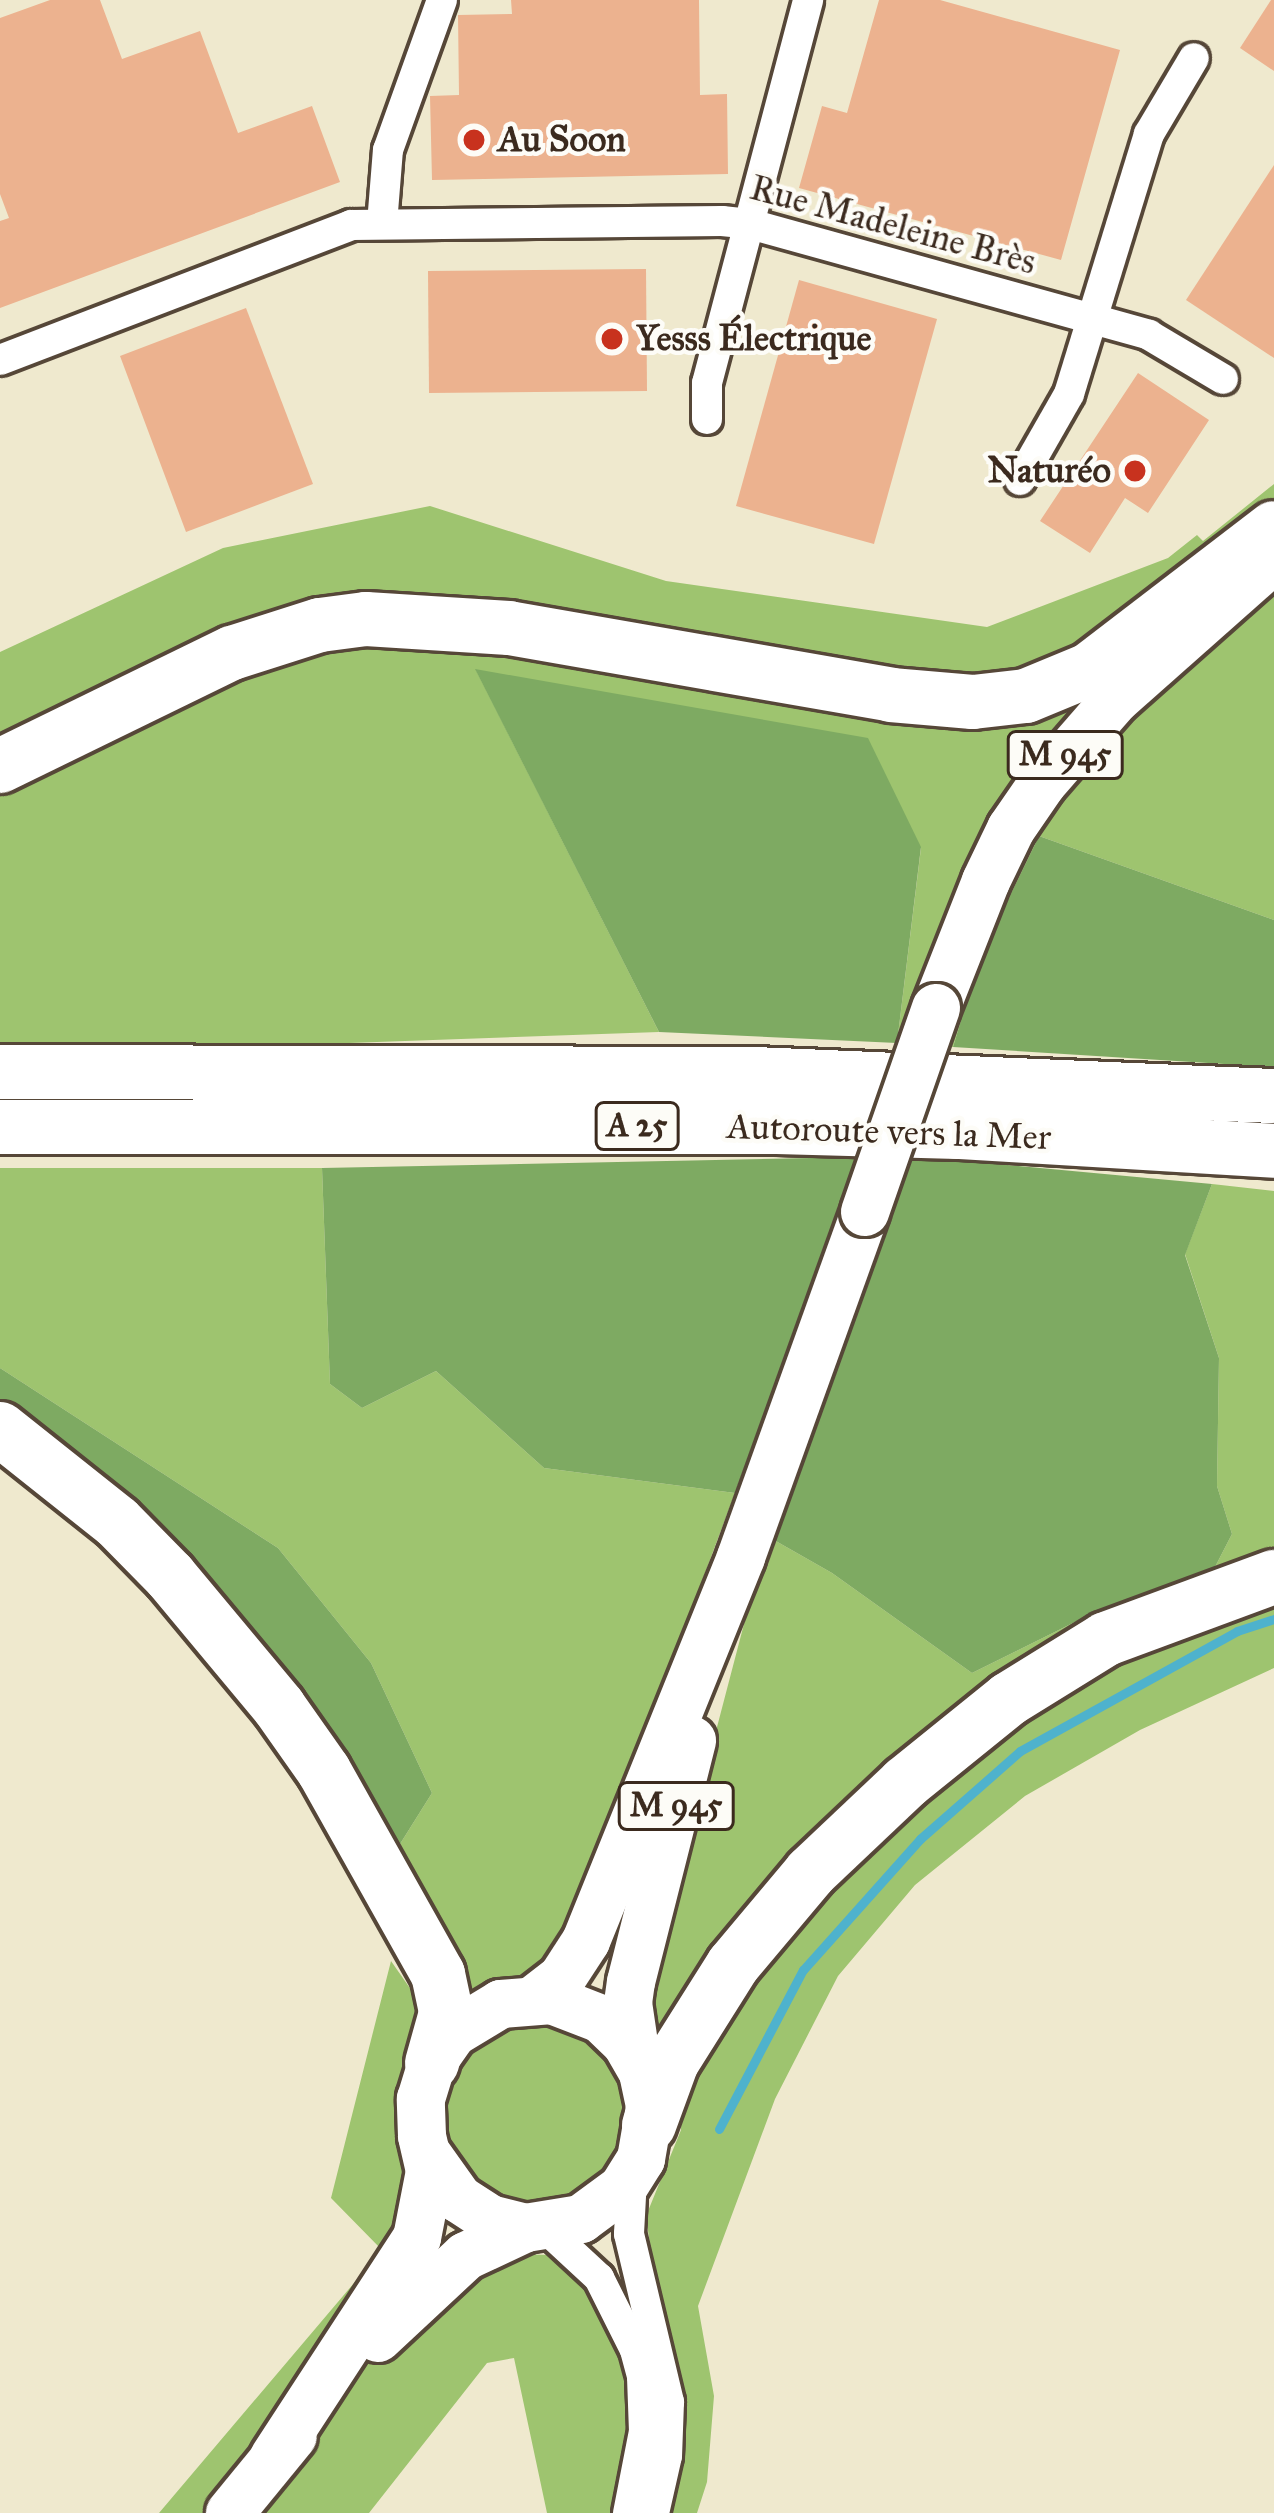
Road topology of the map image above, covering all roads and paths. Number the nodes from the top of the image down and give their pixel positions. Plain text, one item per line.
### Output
1 (442, 0) edge
2 (808, 0) edge
3 (1194, 58) dead end
4 (382, 224) junction
5 (750, 224) junction
6 (1093, 319) junction
7 (0, 360) edge
8 (1223, 379) dead end
9 (707, 419) dead end
10 (1020, 480) dead end
11 (1274, 528) edge
12 (1274, 559) edge
13 (0, 766) edge
14 (0, 1072) edge
15 (1274, 1096) edge
16 (0, 1127) edge
17 (1274, 1151) edge
18 (0, 1429) edge
19 (740, 1557) junction
20 (1274, 1576) edge
21 (535, 1999) junction
22 (636, 2057) junction
23 (432, 2063) junction
24 (641, 2149) junction
25 (428, 2154) junction
26 (535, 2228) junction
27 (274, 2457) junction
28 (230, 2513) edge
29 (628, 2513) edge
30 (654, 2513) edge

1 - 4 street
2 - 5 street
3 - 6 street
4 - 5 street, Rue Madeleine Brès
4 - 7 street, Rue Madeleine Brès
5 - 6 street, Rue Madeleine Brès
5 - 9 street
6 - 8 street, Rue Madeleine Brès
6 - 10 street
11 - 13 highway
12 - 19 main road, M 945, bridge
14 - 15 highway, A 25
16 - 17 highway, Autoroute vers la Mer / A 25
18 - 23 highway
19 - 21 main road, M 945
19 - 22 main road, M 945
20 - 24 highway
21 - 22 main road
21 - 23 main road
22 - 24 main road
23 - 25 main road
24 - 26 main road
24 - 30 street
25 - 26 main road
25 - 27 main road
26 - 27 main road
26 - 29 street
27 - 28 main road

